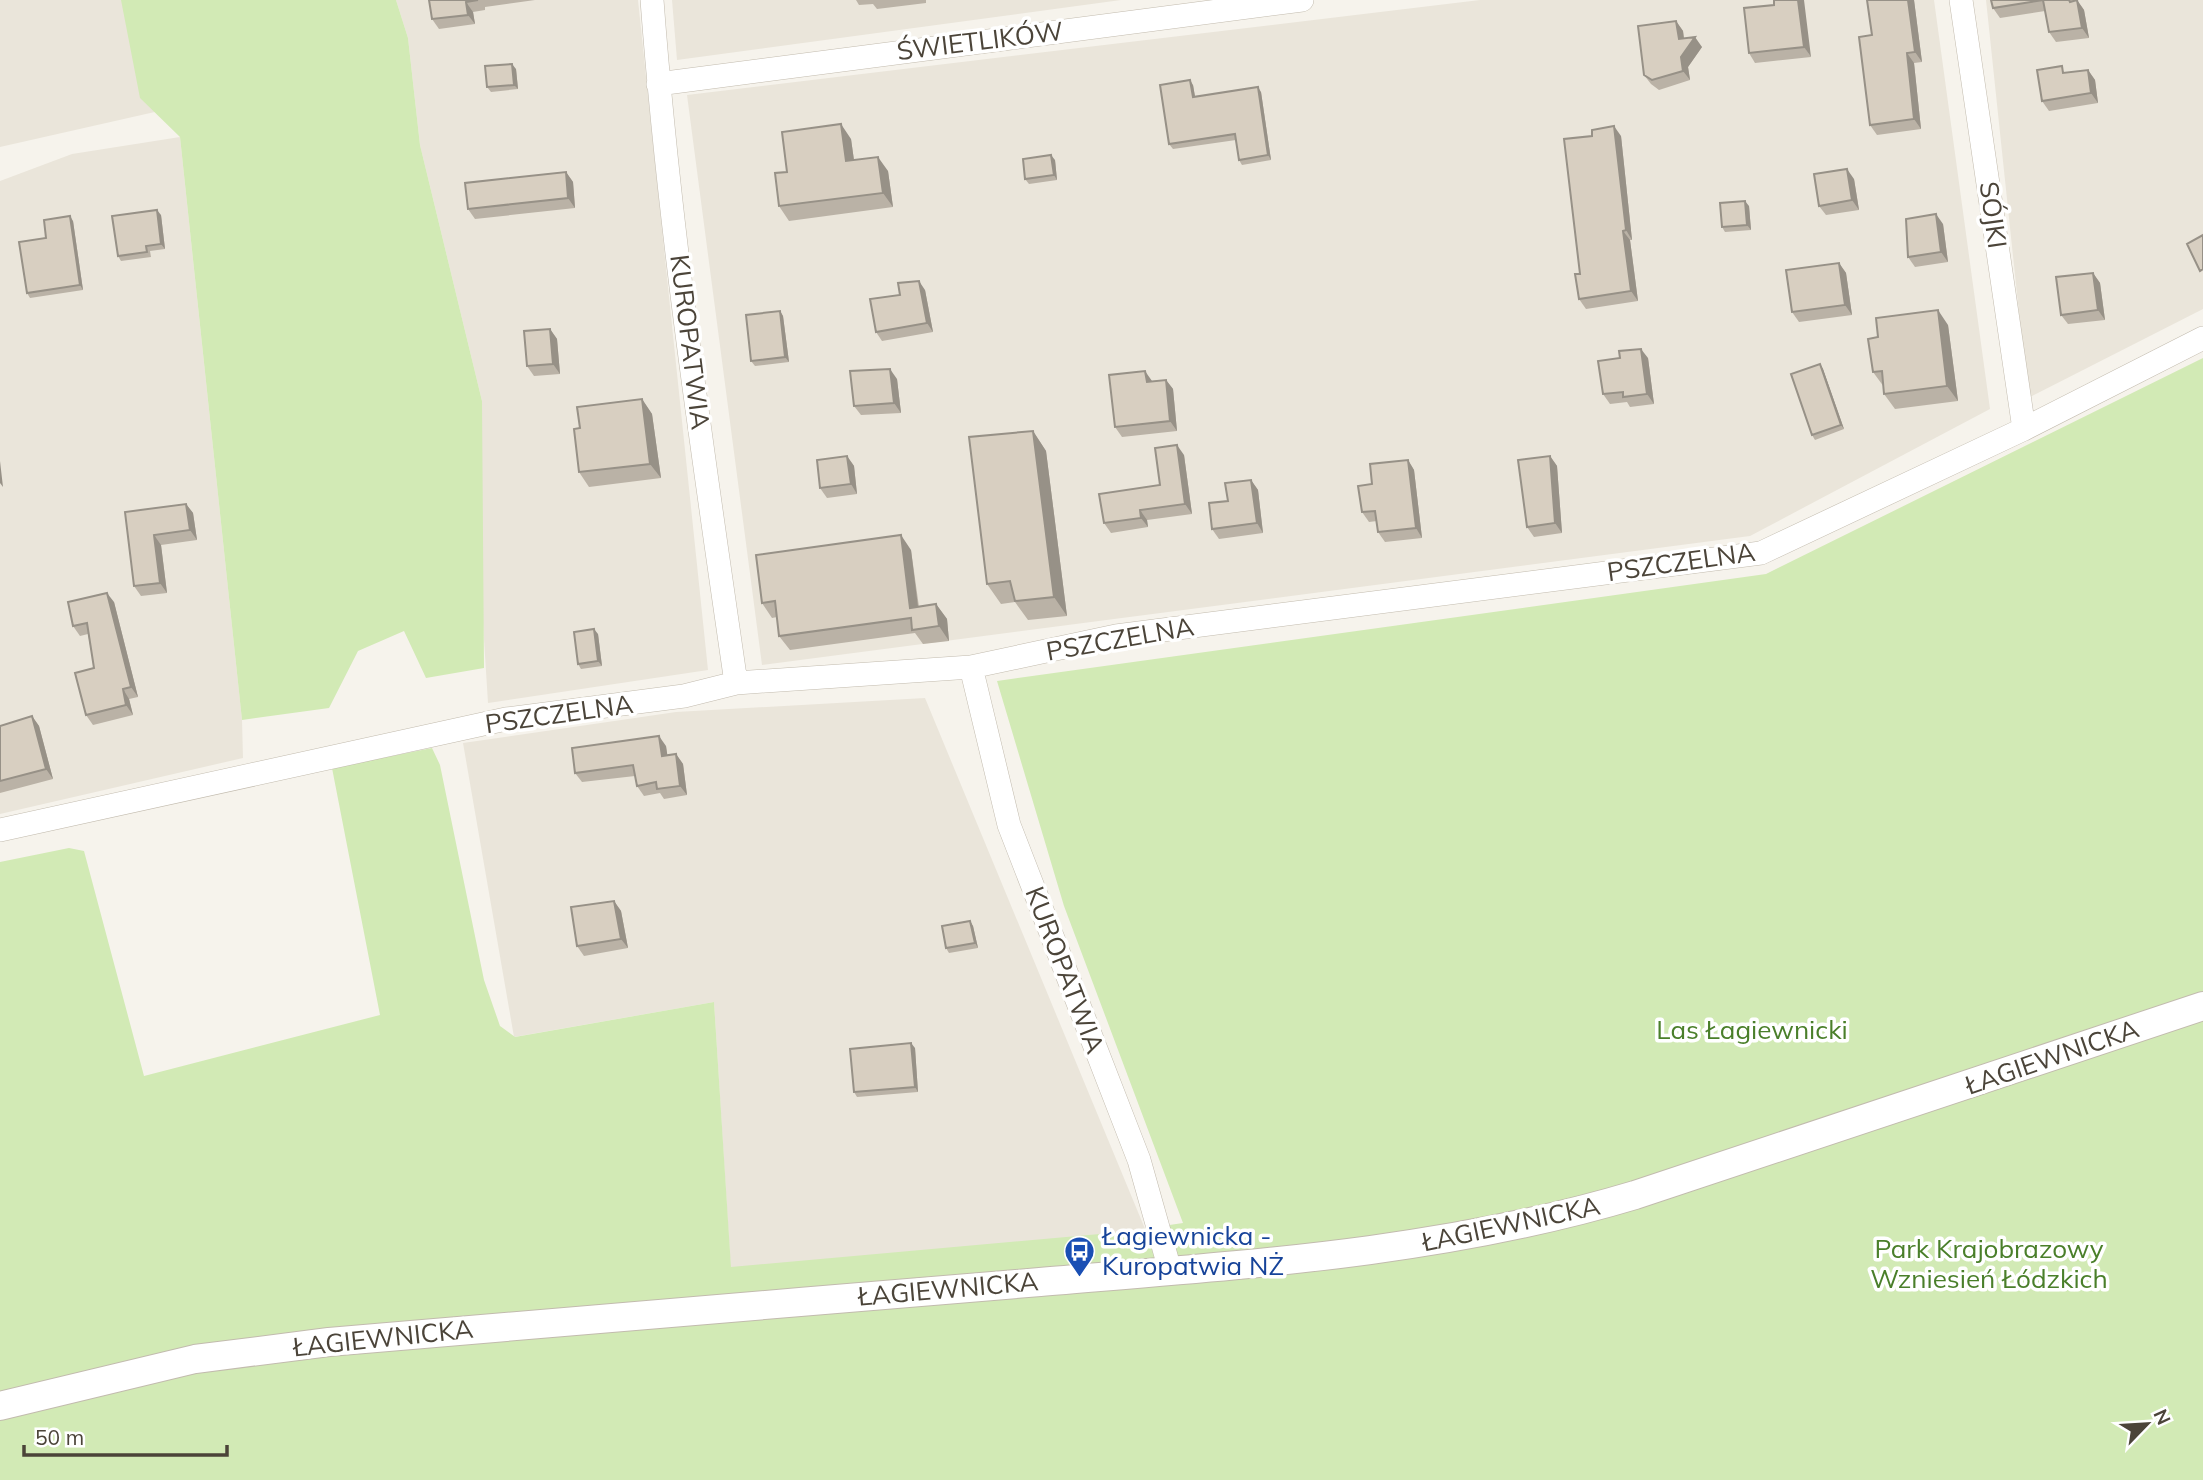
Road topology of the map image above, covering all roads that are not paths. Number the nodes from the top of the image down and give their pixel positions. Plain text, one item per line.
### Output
1 (652, 0) edge
2 (1302, 0) edge
3 (1961, 0) edge
4 (658, 84) junction
5 (2203, 338) edge
6 (2024, 429) junction
7 (971, 667) junction
8 (736, 683) junction
9 (0, 830) edge
10 (2203, 1006) edge
11 (1170, 1270) junction
12 (0, 1406) edge

1 - 4 street, KUROPATWIA
2 - 4 street, ŚWIETLIKÓW
3 - 6 street, SÓJKI
4 - 8 street, KUROPATWIA
5 - 6 street, PSZCZELNA
6 - 7 street, PSZCZELNA
7 - 8 street, PSZCZELNA
7 - 11 street, KUROPATWIA
8 - 9 street, PSZCZELNA
10 - 11 street, ŁAGIEWNICKA
11 - 12 street, ŁAGIEWNICKA

